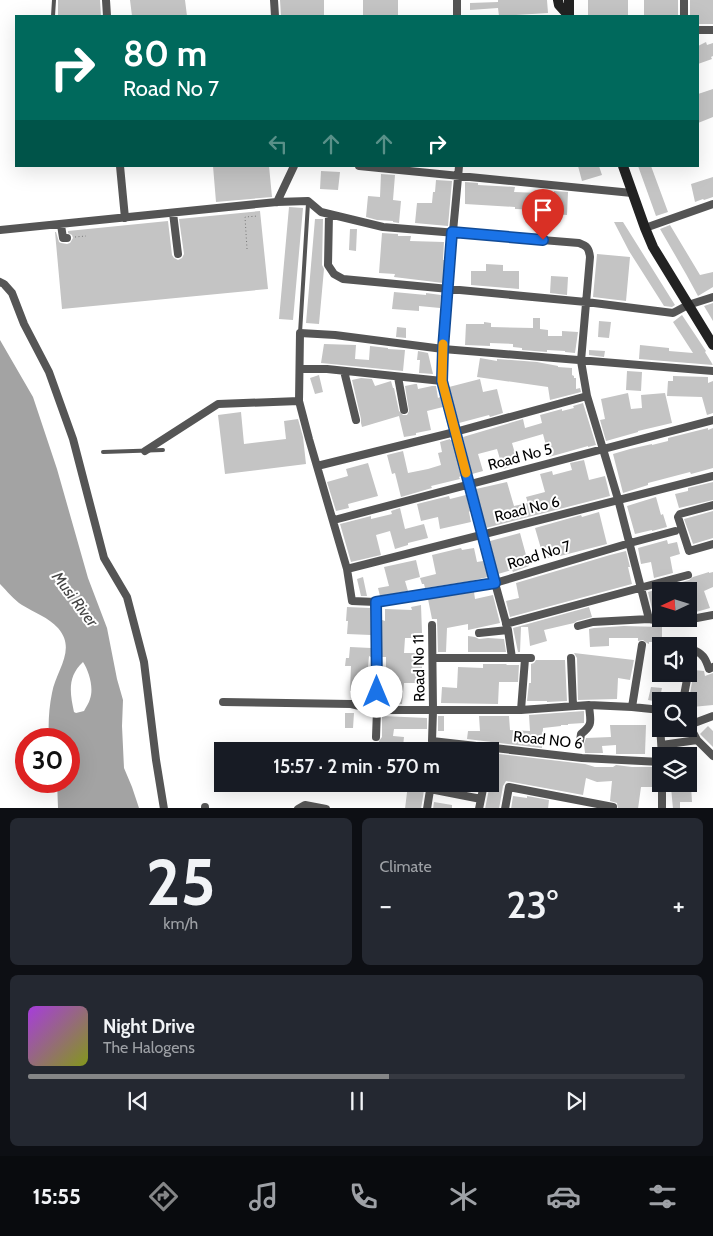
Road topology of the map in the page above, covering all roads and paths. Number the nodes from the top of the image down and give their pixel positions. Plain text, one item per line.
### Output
1 (54, 0) edge
2 (106, 0) edge
3 (274, 0) edge
4 (457, 0) edge
5 (558, 0) edge
6 (569, 0) edge
7 (684, 0) edge
8 (54, 15) edge
9 (107, 15) edge
10 (274, 15) edge
11 (457, 15) edge
12 (568, 15) edge
13 (569, 15) edge
14 (684, 15) edge
15 (699, 30) edge
16 (713, 30) edge
17 (120, 167) edge
18 (294, 167) edge
19 (369, 167) edge
20 (459, 167) edge
21 (623, 167) edge
22 (458, 176) junction
23 (632, 193) junction
24 (308, 201) junction
25 (277, 202) junction
26 (713, 204) edge
27 (173, 213) junction
28 (329, 214) junction
29 (258, 216) dead end
30 (125, 218) junction
31 (61, 225) junction
32 (644, 228) junction
33 (0, 230) edge
34 (452, 232) junction
35 (86, 236) dead end
36 (67, 238) joint
37 (247, 249) dead end
38 (178, 254) dead end
39 (0, 282) edge
40 (447, 289) junction
41 (713, 297) edge
42 (586, 302) junction
43 (688, 305) junction
44 (300, 332) junction
45 (713, 345) edge
46 (443, 349) junction
47 (581, 361) junction
48 (300, 369) junction
49 (344, 371) junction
50 (713, 371) edge
51 (398, 377) junction
52 (442, 381) junction
53 (587, 396) junction
54 (299, 400) junction
55 (404, 410) dead end
56 (356, 420) dead end
57 (713, 420) edge
58 (455, 432) junction
59 (603, 449) junction
60 (163, 450) dead end
61 (145, 451) junction
62 (103, 452) dead end
63 (317, 466) junction
64 (713, 476) edge
65 (469, 484) junction
66 (618, 499) junction
67 (713, 505) edge
68 (334, 520) junction
69 (675, 531) dead end
70 (482, 534) junction
71 (630, 543) junction
72 (713, 544) edge
73 (347, 569) junction
74 (688, 574) dead end
75 (495, 583) junction
76 (640, 587) junction
77 (376, 602) junction
78 (713, 615) edge
79 (648, 619) junction
80 (432, 625) dead end
81 (578, 626) dead end
82 (507, 627) junction
83 (479, 633) dead end
84 (642, 645) dead end
85 (697, 651) edge
86 (433, 658) junction
87 (512, 658) junction
88 (571, 658) dead end
89 (713, 667) edge
90 (223, 702) dead end
91 (573, 706) junction
92 (590, 706) junction
93 (632, 707) junction
94 (652, 709) edge
95 (377, 710) junction
96 (433, 710) junction
97 (521, 710) junction
98 (713, 716) edge
99 (376, 737) dead end
100 (662, 737) edge
101 (697, 740) junction
102 (580, 741) dead end
103 (662, 745) joint
104 (713, 756) edge
105 (652, 762) edge
106 (429, 792) edge
107 (454, 792) edge
108 (482, 792) edge
109 (662, 792) edge
110 (481, 799) junction
111 (164, 808) edge
112 (298, 808) edge
113 (326, 808) edge
114 (427, 808) edge
115 (480, 808) edge
116 (505, 808) edge
117 (612, 808) edge
118 (662, 808) edge

1 - 8 lane
2 - 9 street
3 - 10 street
4 - 11 street
5 - 12 street
6 - 13 street
7 - 14 street
15 - 16 street
17 - 30 street
18 - 25 street
19 - 22 street
20 - 22 street
21 - 23 street
22 - 23 street
22 - 34 street
23 - 32 street
24 - 25 street
24 - 28 street
24 - 44 lane
25 - 27 street
26 - 32 street
27 - 30 street
27 - 38 street
28 - 34 street
28 - 40 street
29 - 37 path
30 - 31 street
31 - 33 street
31 - 36 street
32 - 43 street
34 - 40 street
34 - 42 street
35 - 36 path
39 - 111 street
40 - 42 street
40 - 46 street
41 - 43 street
42 - 43 street
42 - 47 street
43 - 45 street
44 - 46 street
44 - 48 street
46 - 47 street
46 - 52 street
47 - 50 street
47 - 53 street
48 - 49 street
48 - 54 street
49 - 51 street
49 - 56 street
51 - 52 street
51 - 55 street
52 - 58 street
53 - 58 street
53 - 59 street
54 - 61 street
54 - 63 street
57 - 59 street, Road No 5
58 - 63 street
58 - 65 street
59 - 65 street, Road No 5
59 - 66 street
60 - 61 lane
61 - 62 lane
63 - 68 street
64 - 66 street, Road No 6
65 - 68 street, Road No 5
65 - 70 street
66 - 70 street, Road No 6
66 - 71 street
67 - 72 street
68 - 73 street
69 - 71 street, Road No 7
70 - 73 street, Road No 6
70 - 75 street
71 - 75 street, Road No 7
71 - 76 street
73 - 77 street, Road No 7
74 - 76 street
75 - 77 street, Road No 7
75 - 82 street
76 - 79 street
76 - 82 street
77 - 95 street
78 - 79 street
79 - 81 street
80 - 86 street, Road No 11
82 - 83 street
82 - 87 street
84 - 93 street
85 - 89 street
86 - 87 street
86 - 96 street, Road No 11
87 - 97 street
88 - 91 street
90 - 95 street
91 - 92 street
91 - 97 street
92 - 93 street
92 - 102 street
93 - 94 street
95 - 96 street
95 - 99 street
96 - 97 street
96 - 105 street, Road NO 6
98 - 101 street
100 - 103 street
101 - 103 street
101 - 104 street
106 - 114 street
107 - 110 street
108 - 110 street
109 - 118 street
110 - 115 street
112 - 113 street
116 - 117 street

